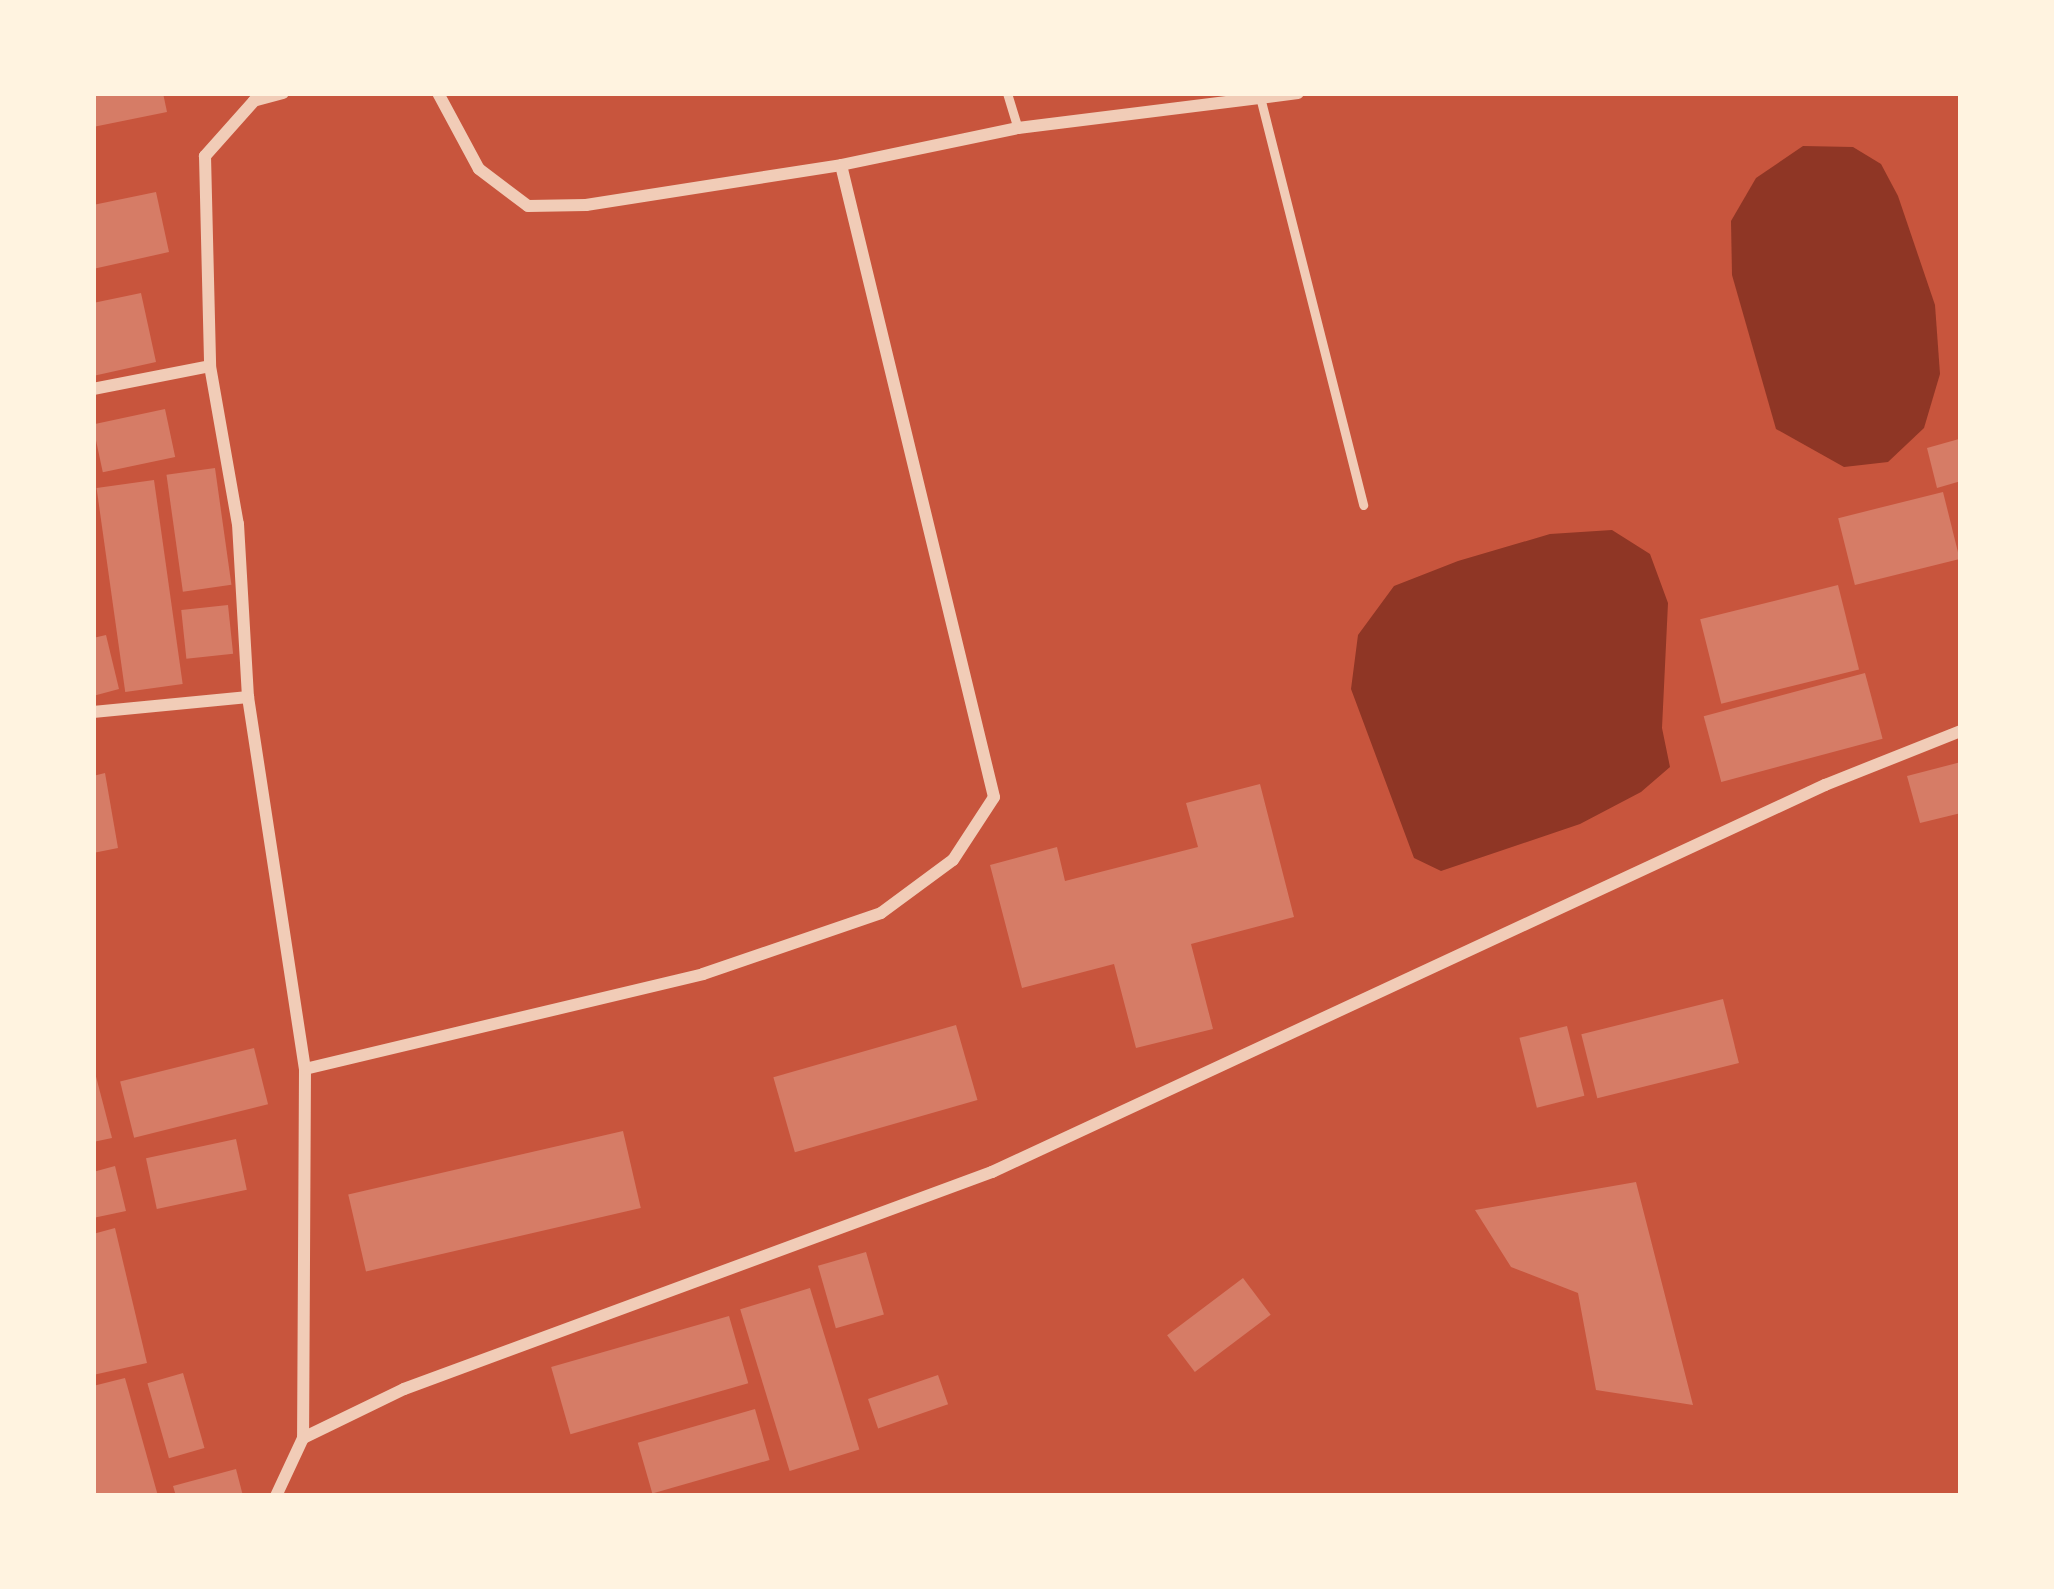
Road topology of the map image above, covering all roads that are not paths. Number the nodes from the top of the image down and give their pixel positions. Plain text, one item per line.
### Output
1 (284, 93) edge
2 (438, 93) edge
3 (1007, 93) edge
4 (1298, 93) edge
5 (1259, 96) edge
6 (1018, 128) junction
7 (841, 165) junction
8 (210, 366) junction
9 (93, 389) edge
10 (1363, 505) dead end
11 (248, 698) junction
12 (93, 712) edge
13 (1961, 731) edge
14 (305, 1069) junction
15 (303, 1438) junction
16 (276, 1496) edge

1 - 8 street
2 - 7 street
3 - 6 lane
4 - 5 street
5 - 6 street
5 - 10 lane
6 - 7 street
7 - 14 street
8 - 9 street
8 - 11 street
11 - 12 street
11 - 14 street
13 - 15 street
14 - 15 street
15 - 16 street

